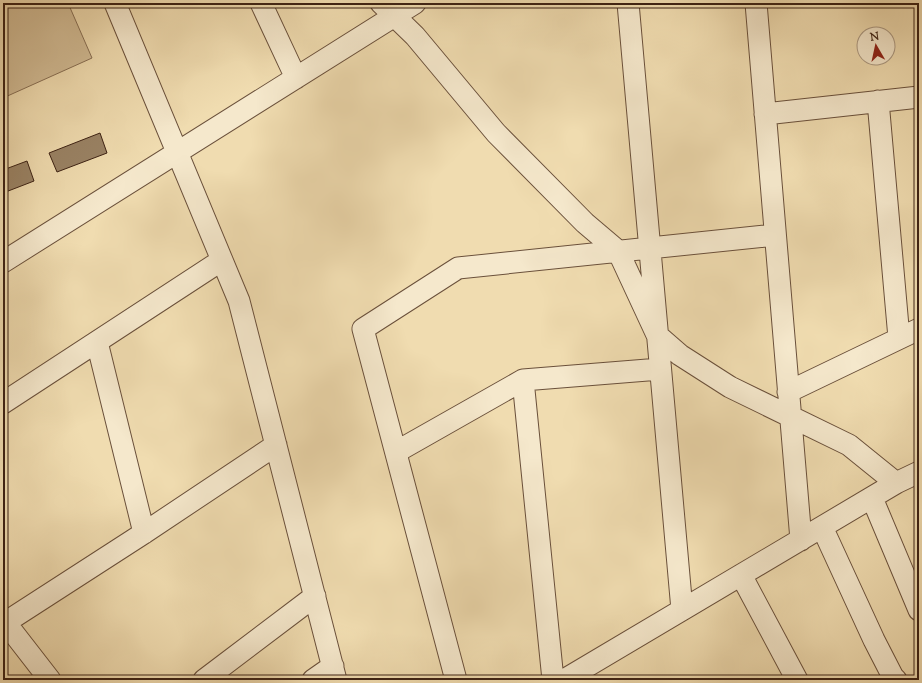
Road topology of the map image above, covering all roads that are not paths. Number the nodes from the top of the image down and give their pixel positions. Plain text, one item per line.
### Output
1 (115, 3) edge
2 (262, 3) edge
3 (415, 3) edge
4 (628, 3) edge
5 (756, 3) edge
6 (387, 10) edge
7 (296, 78) junction
8 (919, 97) edge
9 (878, 101) junction
10 (765, 114) junction
11 (178, 153) junction
12 (775, 235) junction
13 (650, 248) junction
14 (618, 251) junction
15 (222, 260) junction
16 (3, 262) edge
17 (919, 329) edge
18 (657, 335) junction
19 (899, 338) junction
20 (97, 342) junction
21 (660, 369) junction
22 (523, 380) junction
23 (788, 392) junction
24 (3, 403) edge
25 (790, 416) junction
26 (276, 445) junction
27 (396, 452) junction
28 (919, 472) edge
29 (896, 483) junction
30 (872, 498) junction
31 (822, 527) junction
32 (144, 533) junction
33 (801, 540) junction
34 (741, 575) junction
35 (315, 596) junction
36 (682, 610) junction
37 (919, 610) edge
38 (4, 623) edge
39 (334, 673) edge
40 (50, 680) edge
41 (204, 680) edge
42 (313, 680) edge
43 (456, 680) edge
44 (554, 680) edge
45 (564, 680) edge
46 (797, 680) edge
47 (896, 680) edge

1 - 11 street
2 - 7 street
3 - 6 street
4 - 13 street
5 - 10 street
6 - 7 street
6 - 14 street
7 - 11 street
8 - 9 street
9 - 10 street
9 - 19 street
10 - 12 street
11 - 15 street
11 - 16 street
12 - 13 street
12 - 23 street
13 - 14 street
13 - 18 street
14 - 18 street
14 - 27 street
15 - 20 street
15 - 26 street
17 - 19 street
18 - 21 street
18 - 25 street
19 - 23 street
20 - 24 street
20 - 32 street
21 - 22 street
21 - 36 street
22 - 27 street
22 - 44 street
23 - 25 street
25 - 29 street
25 - 33 street
26 - 32 street
26 - 35 street
27 - 43 street
28 - 29 street
29 - 30 street
30 - 31 street
30 - 37 street
31 - 33 street
31 - 47 street
32 - 38 street
33 - 34 street
34 - 36 street
34 - 46 street
35 - 39 street
35 - 41 street
36 - 45 street
38 - 40 street
39 - 42 street

